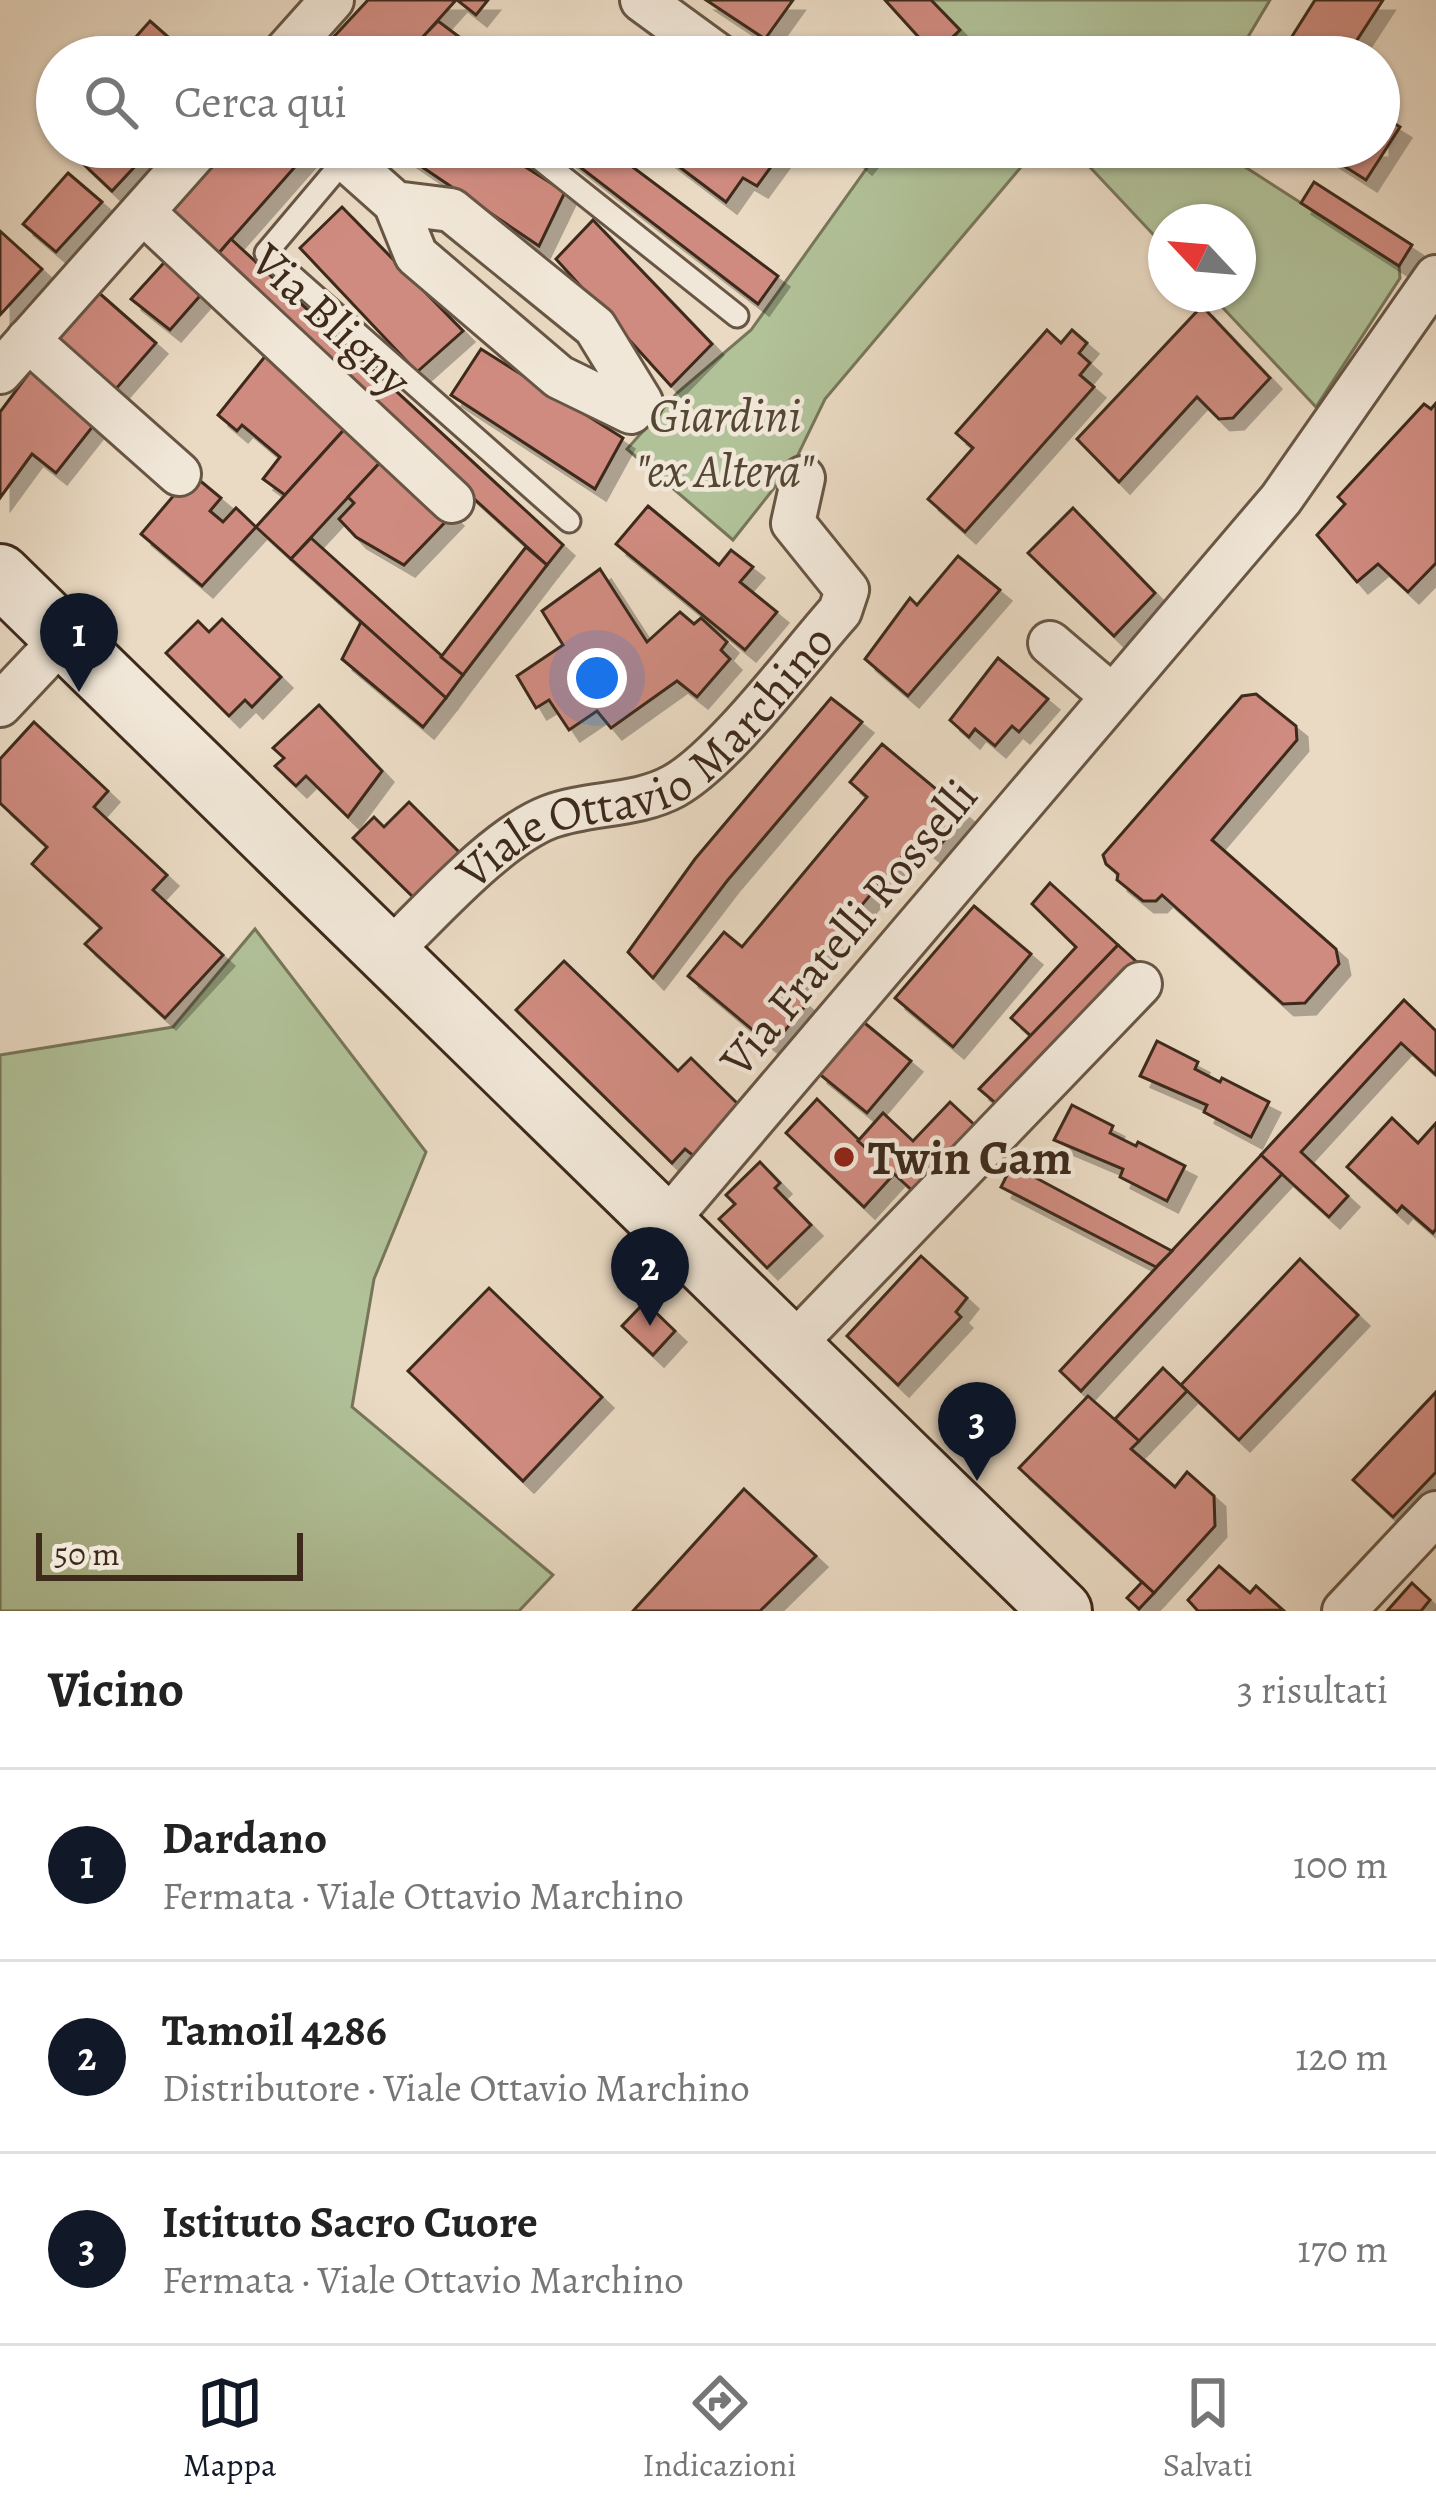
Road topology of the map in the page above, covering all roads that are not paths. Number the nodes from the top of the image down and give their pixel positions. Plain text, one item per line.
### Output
1 (332, 0) edge
2 (642, 0) edge
3 (300, 36) edge
4 (691, 36) edge
5 (181, 168) edge
6 (331, 168) edge
7 (361, 168) edge
8 (551, 168) edge
9 (395, 203) junction
10 (142, 212) junction
11 (1436, 277) edge
12 (737, 316) dead end
13 (28, 340) junction
14 (0, 372) edge
15 (179, 474) dead end
16 (803, 478) dead end
17 (452, 501) dead end
18 (569, 521) dead end
19 (0, 574) edge
20 (64, 637) junction
21 (1050, 644) dead end
22 (1112, 696) junction
23 (0, 705) edge
24 (387, 954) junction
25 (1140, 984) dead end
26 (663, 1225) junction
27 (790, 1348) junction
28 (1436, 1513) edge
29 (1061, 1611) edge
30 (1344, 1611) edge

1 - 3 street
2 - 4 street
5 - 10 street
6 - 18 lane
7 - 9 street
8 - 12 lane
9 - 9 street
10 - 13 street
10 - 17 street, Via Bligny
11 - 22 street, Via Fratelli Rosselli
13 - 14 street
13 - 15 street
16 - 24 street, Viale Ottavio Marchino
19 - 20 street
20 - 23 street
20 - 24 street
21 - 22 street
22 - 26 street, Via Fratelli Rosselli
24 - 26 street
25 - 27 street
26 - 27 street
27 - 29 street
28 - 30 street

